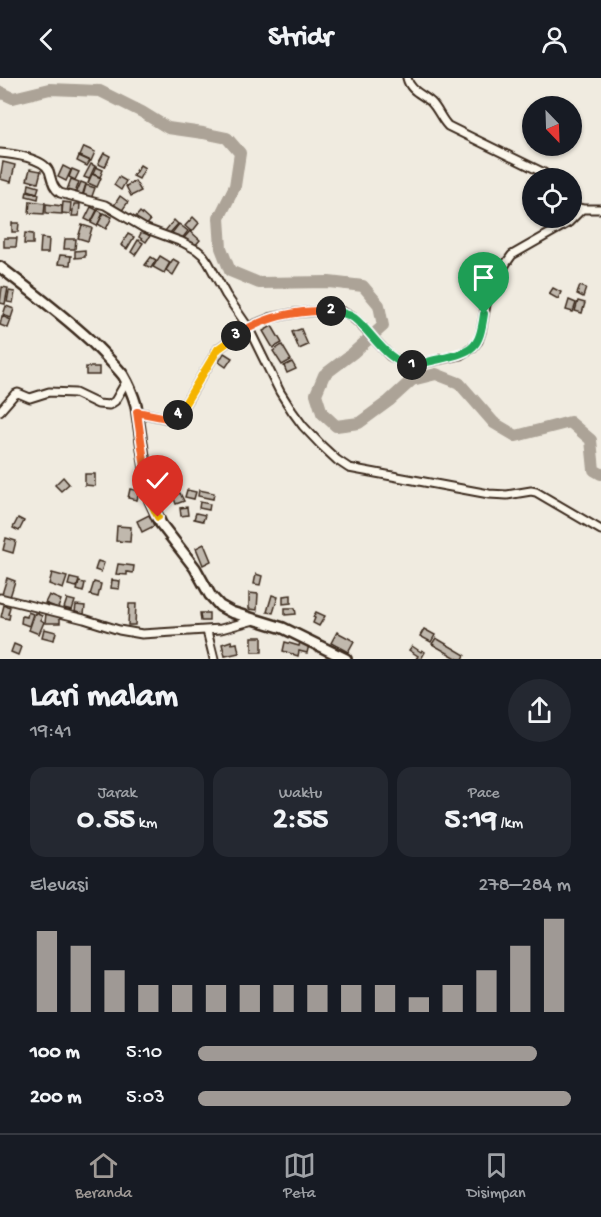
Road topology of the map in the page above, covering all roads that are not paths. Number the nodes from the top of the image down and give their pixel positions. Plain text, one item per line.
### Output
1 (407, 78) edge
2 (0, 153) edge
3 (534, 168) edge
4 (582, 209) edge
5 (601, 209) edge
6 (559, 228) edge
7 (0, 267) edge
8 (248, 327) junction
9 (126, 382) junction
10 (0, 411) edge
11 (137, 412) junction
12 (0, 418) edge
13 (601, 530) edge
14 (0, 598) edge
15 (254, 620) junction
16 (207, 631) junction
17 (214, 659) edge
18 (346, 659) edge

1 - 3 street
2 - 8 street
4 - 5 street
6 - 8 street
7 - 9 main road
8 - 11 street
8 - 13 street
9 - 10 street
9 - 11 main road
10 - 12 street
11 - 15 main road
14 - 16 street
15 - 16 street
15 - 18 main road
16 - 17 street

